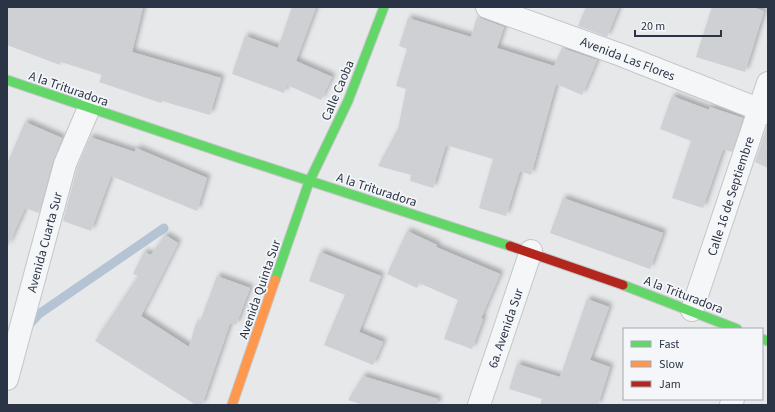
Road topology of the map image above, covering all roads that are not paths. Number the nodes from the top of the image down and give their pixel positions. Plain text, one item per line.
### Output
1 (384, 7) edge
2 (487, 7) edge
3 (7, 80) edge
4 (768, 83) edge
5 (89, 108) junction
6 (763, 112) edge
7 (309, 182) junction
8 (531, 251) junction
9 (692, 310) junction
10 (735, 328) edge
11 (7, 379) edge
12 (232, 405) edge
13 (479, 405) edge

1 - 7 street, Calle Caoba
2 - 6 street, Avenida Las Flores
3 - 5 street, A la Trituradora
4 - 6 street, Calle 16 de Septiembre
5 - 7 street, A la Trituradora
5 - 11 street, Avenida Cuarta Sur
6 - 9 street, Calle 16 de Septiembre
7 - 8 street, A la Trituradora
7 - 12 street, Avenida Quinta Sur
8 - 9 street, A la Trituradora
8 - 13 street, 6a. Avenida Sur
9 - 10 street, A la Trituradora

